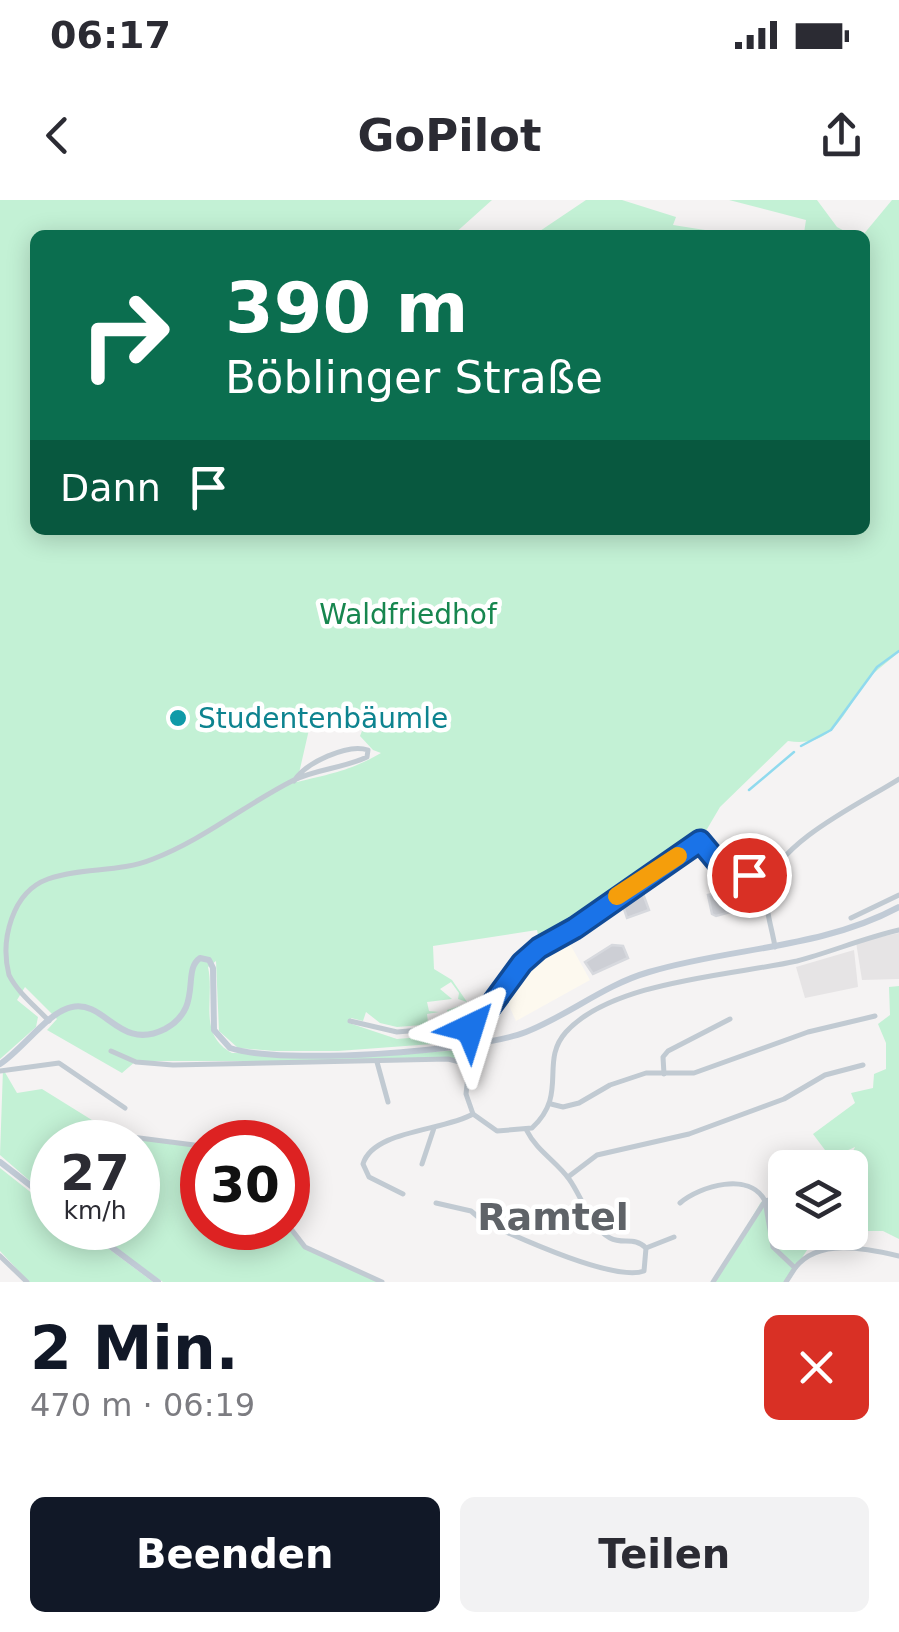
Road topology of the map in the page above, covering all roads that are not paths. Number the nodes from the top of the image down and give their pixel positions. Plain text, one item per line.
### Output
1 (899, 779) edge
2 (294, 781) junction
3 (768, 881) junction
4 (899, 895) edge
5 (899, 906) edge
6 (852, 918) dead end
7 (899, 930) edge
8 (775, 947) junction
9 (875, 1016) dead end
10 (730, 1019) dead end
11 (49, 1021) junction
12 (350, 1021) dead end
13 (472, 1030) junction
14 (472, 1045) junction
15 (111, 1051) dead end
16 (377, 1062) junction
17 (468, 1064) junction
18 (863, 1066) dead end
19 (0, 1067) edge
20 (664, 1074) junction
21 (388, 1102) dead end
22 (551, 1104) junction
23 (125, 1108) dead end
24 (473, 1114) junction
25 (434, 1128) junction
26 (527, 1130) junction
27 (0, 1162) edge
28 (422, 1164) dead end
29 (568, 1176) junction
30 (30, 1185) edge
31 (403, 1194) dead end
32 (768, 1199) edge
33 (764, 1200) junction
34 (436, 1203) dead end
35 (680, 1203) dead end
36 (674, 1237) dead end
37 (646, 1248) junction
38 (310, 1249) edge
39 (115, 1250) edge
40 (0, 1256) edge
41 (899, 1256) edge
42 (795, 1268) junction
43 (28, 1282) edge
44 (158, 1282) edge
45 (382, 1282) edge
46 (714, 1282) edge
47 (786, 1282) edge

1 - 3 street
2 - 2 street
2 - 11 street
3 - 8 street
3 - 13 street
4 - 6 street
5 - 8 main road
7 - 22 street
8 - 14 main road
9 - 20 street
10 - 20 street
11 - 14 main road
11 - 19 main road
12 - 13 street
13 - 14 street
14 - 17 street
15 - 16 street
16 - 17 street
16 - 21 street
17 - 24 street
18 - 29 street
19 - 23 street
20 - 22 street
22 - 26 street
24 - 25 street
24 - 26 street
25 - 28 street
25 - 31 street
26 - 29 street
27 - 30 main road
29 - 37 street
32 - 33 street
33 - 35 street
33 - 42 street
33 - 46 street
34 - 37 street
36 - 37 street
38 - 45 street
39 - 44 main road
40 - 43 street
41 - 42 street
42 - 47 street

